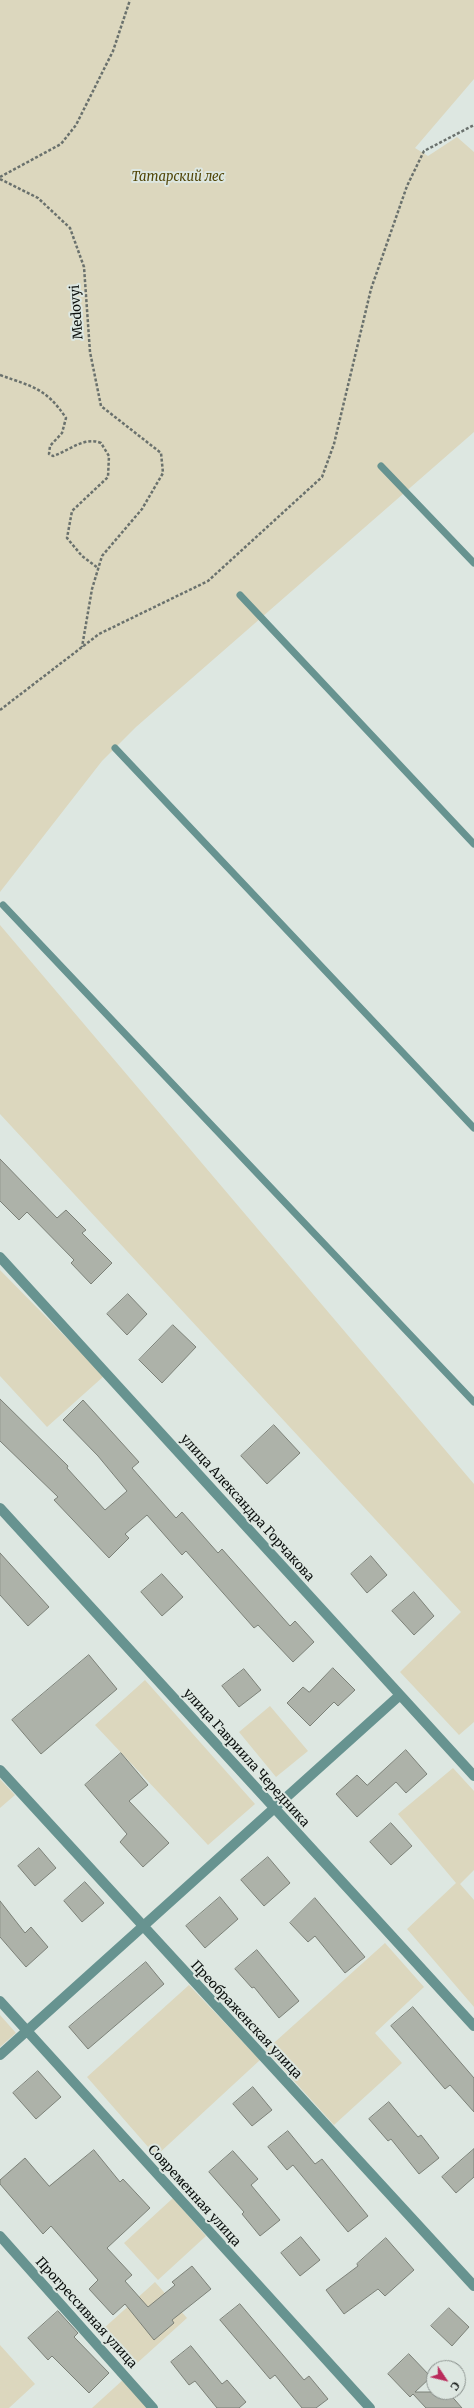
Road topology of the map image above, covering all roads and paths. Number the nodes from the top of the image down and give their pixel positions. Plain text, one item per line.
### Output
1 (130, 0) edge
2 (474, 125) edge
3 (470, 128) junction
4 (474, 132) edge
5 (0, 178) edge
6 (0, 375) edge
7 (381, 466) dead end
8 (474, 563) edge
9 (98, 568) junction
10 (240, 595) dead end
11 (82, 646) junction
12 (0, 710) edge
13 (115, 748) dead end
14 (474, 844) edge
15 (3, 905) dead end
16 (474, 1128) edge
17 (0, 1257) edge
18 (474, 1402) edge
19 (0, 1508) edge
20 (400, 1695) junction
21 (0, 1770) edge
22 (474, 1776) edge
23 (274, 1808) junction
24 (142, 1927) junction
25 (0, 2001) edge
26 (474, 2026) edge
27 (27, 2031) junction
28 (0, 2055) edge
29 (0, 2236) edge
30 (474, 2286) edge
31 (153, 2408) edge
32 (370, 2408) edge

1 - 5 path
2 - 3 path
3 - 4 path
3 - 11 path
5 - 9 path, Medovyi
6 - 9 path
7 - 8 lane
9 - 11 path
10 - 14 lane
11 - 12 path
13 - 16 lane
15 - 18 lane
17 - 20 street, улица Александра Горчакова
19 - 23 street, улица Гавриила Чередника
20 - 22 street, улица Александра Горчакова
20 - 23 street
21 - 24 street, Преображенская улица
23 - 24 street
23 - 26 street, улица Гавриила Чередника
24 - 27 street
24 - 30 street, Преображенская улица
25 - 27 street, Современная улица
27 - 28 street
27 - 32 street, Современная улица
29 - 31 street, Прогрессивная улица

